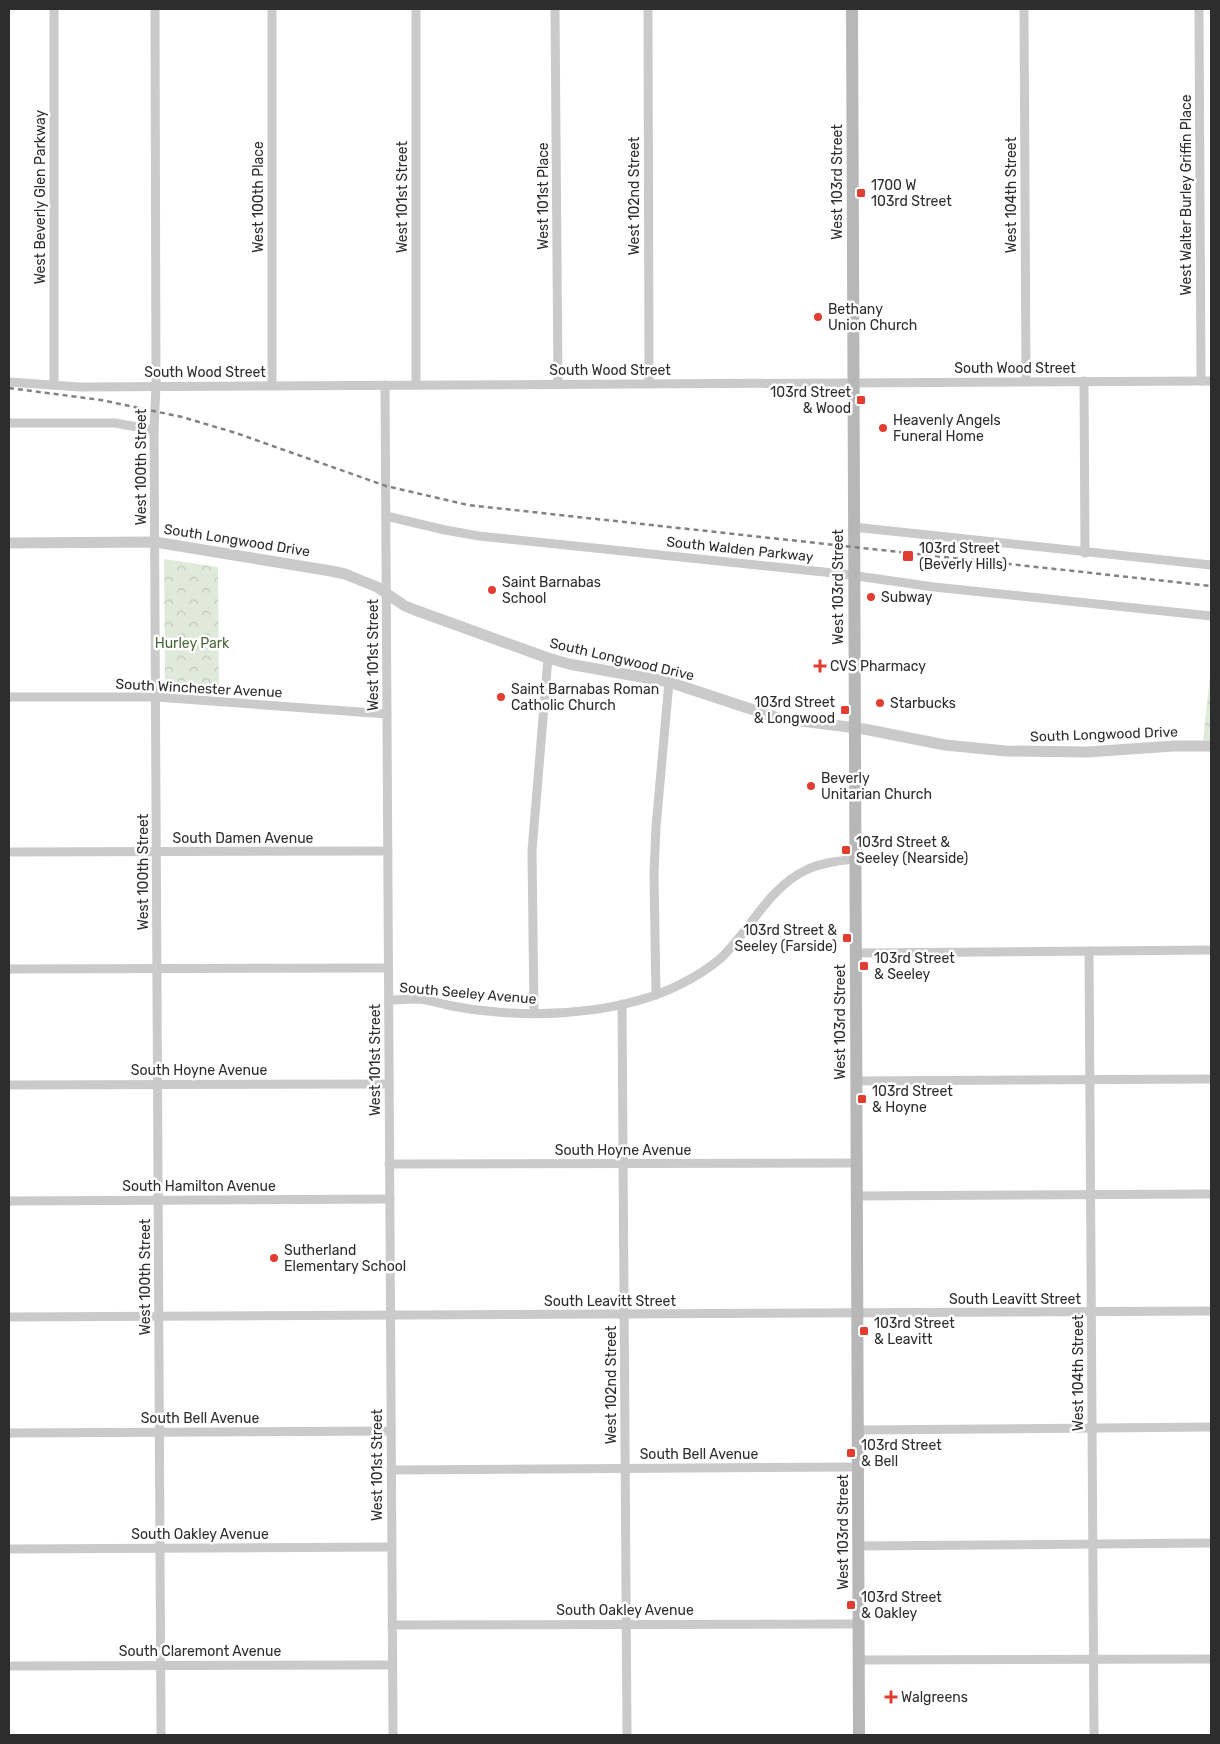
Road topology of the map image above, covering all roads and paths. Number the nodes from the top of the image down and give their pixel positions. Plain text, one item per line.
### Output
1 (54, 9) edge
2 (155, 9) edge
3 (272, 9) edge
4 (416, 9) edge
5 (555, 9) edge
6 (648, 9) edge
7 (852, 9) edge
8 (1024, 9) edge
9 (1199, 9) edge
10 (1084, 381) junction
11 (1201, 381) junction
12 (1211, 381) edge
13 (9, 382) edge
14 (853, 382) junction
15 (1026, 382) junction
16 (649, 383) junction
17 (558, 384) junction
18 (54, 385) junction
19 (385, 385) junction
20 (416, 385) junction
21 (156, 386) junction
22 (272, 386) junction
23 (9, 424) edge
24 (154, 430) junction
25 (386, 516) junction
26 (853, 528) junction
27 (155, 542) junction
28 (9, 543) edge
29 (1085, 552) junction
30 (1211, 565) edge
31 (853, 576) junction
32 (386, 593) junction
33 (1211, 616) edge
34 (548, 658) junction
35 (669, 682) junction
36 (9, 697) edge
37 (156, 697) junction
38 (387, 714) junction
39 (854, 727) junction
40 (1211, 746) edge
41 (388, 851) junction
42 (9, 852) edge
43 (157, 852) junction
44 (854, 859) junction
45 (1211, 950) edge
46 (1089, 951) junction
47 (855, 953) junction
48 (157, 968) junction
49 (388, 968) junction
50 (9, 969) edge
51 (656, 996) junction
52 (389, 1000) junction
53 (622, 1004) junction
54 (534, 1013) junction
55 (1211, 1079) edge
56 (1090, 1080) junction
57 (856, 1081) junction
58 (158, 1084) junction
59 (389, 1084) junction
60 (9, 1085) edge
61 (856, 1163) junction
62 (390, 1164) junction
63 (623, 1164) junction
64 (1211, 1194) edge
65 (1092, 1195) junction
66 (856, 1196) junction
67 (390, 1199) junction
68 (158, 1200) junction
69 (9, 1201) edge
70 (1211, 1311) edge
71 (1092, 1312) junction
72 (857, 1313) junction
73 (624, 1314) junction
74 (390, 1315) junction
75 (159, 1316) junction
76 (9, 1317) edge
77 (1211, 1427) edge
78 (1092, 1428) junction
79 (857, 1430) junction
80 (391, 1431) junction
81 (159, 1432) junction
82 (9, 1433) edge
83 (858, 1467) junction
84 (625, 1469) junction
85 (391, 1470) junction
86 (1211, 1543) edge
87 (1093, 1544) junction
88 (858, 1546) junction
89 (392, 1547) junction
90 (160, 1548) junction
91 (9, 1549) edge
92 (392, 1624) junction
93 (626, 1624) junction
94 (858, 1624) junction
95 (1095, 1659) junction
96 (1211, 1659) edge
97 (858, 1660) junction
98 (392, 1664) junction
99 (160, 1665) junction
100 (9, 1666) edge
101 (160, 1735) edge
102 (393, 1735) edge
103 (627, 1735) edge
104 (859, 1735) edge
105 (1094, 1735) edge

1 - 18 street, West Beverly Glen Parkway
2 - 21 street, West 100th Street
3 - 22 street, West 100th Place
4 - 20 street, West 101st Street
5 - 17 street, West 101st Place
6 - 16 street, West 102nd Street
7 - 14 main road, West 103rd Street
8 - 15 street, West 104th Street
9 - 11 street, West Walter Burley Griffin Place
10 - 11 street, South Wood Street
10 - 15 street, South Wood Street
10 - 29 street
11 - 12 street, South Wood Street
13 - 18 street, South Wood Street
14 - 15 street, South Wood Street
14 - 16 street, South Wood Street
14 - 26 main road, West 103rd Street
16 - 17 street, South Wood Street
17 - 20 street, South Wood Street
18 - 21 street, South Wood Street
19 - 20 street, South Wood Street
19 - 22 street, South Wood Street
19 - 25 street, West 101st Street
21 - 22 street, South Wood Street
21 - 24 street, West 100th Street
23 - 24 street
24 - 27 street, West 100th Street
25 - 31 street, South Walden Parkway
25 - 32 street, West 101st Street
26 - 29 street
26 - 31 main road, West 103rd Street
27 - 28 street, South Longwood Drive
27 - 32 street, South Longwood Drive
27 - 37 street, West 100th Street
29 - 30 street
31 - 33 street, South Walden Parkway
31 - 39 main road, West 103rd Street
32 - 34 street, South Longwood Drive
32 - 38 street, West 101st Street
34 - 35 street, South Longwood Drive
34 - 54 street
35 - 39 street, South Longwood Drive
35 - 51 street
36 - 37 street, South Winchester Avenue
37 - 38 street, South Winchester Avenue
37 - 43 street, West 100th Street
38 - 41 street, West 101st Street
39 - 40 street, South Longwood Drive
39 - 44 main road, West 103rd Street
41 - 43 street, South Damen Avenue
41 - 49 street, West 101st Street
42 - 43 street, South Damen Avenue
43 - 48 street, West 100th Street
44 - 47 main road, West 103rd Street
44 - 51 street, South Seeley Avenue
45 - 46 street
46 - 47 street
46 - 56 street, West 104th Street
47 - 57 main road, West 103rd Street
48 - 49 street, South Seeley Avenue
48 - 50 street, South Seeley Avenue
48 - 58 street, West 100th Street
49 - 52 street, West 101st Street
51 - 53 street, South Seeley Avenue
52 - 54 street, South Seeley Avenue
52 - 59 street, West 101st Street
53 - 54 street, South Seeley Avenue
53 - 63 street, West 102nd Street
55 - 56 street
56 - 57 street
56 - 65 street, West 104th Street
57 - 61 main road, West 103rd Street
58 - 59 street, South Hoyne Avenue
58 - 60 street, South Hoyne Avenue
58 - 68 street, West 100th Street
59 - 62 street, West 101st Street
61 - 63 street, South Hoyne Avenue
61 - 66 main road, West 103rd Street
62 - 63 street, South Hoyne Avenue
62 - 67 street, West 101st Street
63 - 73 street, West 102nd Street
64 - 65 street
65 - 66 street
65 - 71 street, West 104th Street
66 - 72 main road, West 103rd Street
67 - 68 street, South Hamilton Avenue
67 - 74 street, West 101st Street
68 - 69 street, South Hamilton Avenue
68 - 75 street, West 100th Street
70 - 71 street, South Leavitt Street
71 - 72 street, South Leavitt Street
71 - 78 street, West 104th Street
72 - 73 street, South Leavitt Street
72 - 79 main road, West 103rd Street
73 - 74 street, South Leavitt Street
73 - 84 street, West 102nd Street
74 - 75 street, South Leavitt Street
74 - 80 street, West 101st Street
75 - 76 street, South Leavitt Street
75 - 81 street, West 100th Street
77 - 78 street
78 - 79 street
78 - 87 street, West 104th Street
79 - 83 main road, West 103rd Street
80 - 81 street, South Bell Avenue
80 - 85 street, West 101st Street
81 - 82 street, South Bell Avenue
81 - 90 street, West 100th Street
83 - 84 street, South Bell Avenue
83 - 88 main road, West 103rd Street
84 - 85 street, South Bell Avenue
84 - 93 street, West 102nd Street
85 - 89 street, West 101st Street
86 - 87 street
87 - 88 street
87 - 95 street, West 104th Street
88 - 94 main road, West 103rd Street
89 - 90 street, South Oakley Avenue
89 - 92 street, West 101st Street
90 - 91 street, South Oakley Avenue
90 - 99 street, West 100th Street
92 - 93 street, South Oakley Avenue
92 - 98 street, West 101st Street
93 - 94 street, South Oakley Avenue
93 - 103 street, West 102nd Street
94 - 97 main road, West 103rd Street
95 - 96 street
95 - 97 street
95 - 105 street, West 104th Street
97 - 104 main road, West 103rd Street
98 - 99 street, South Claremont Avenue
98 - 102 street, West 101st Street
99 - 100 street, South Claremont Avenue
99 - 101 street, West 100th Street

